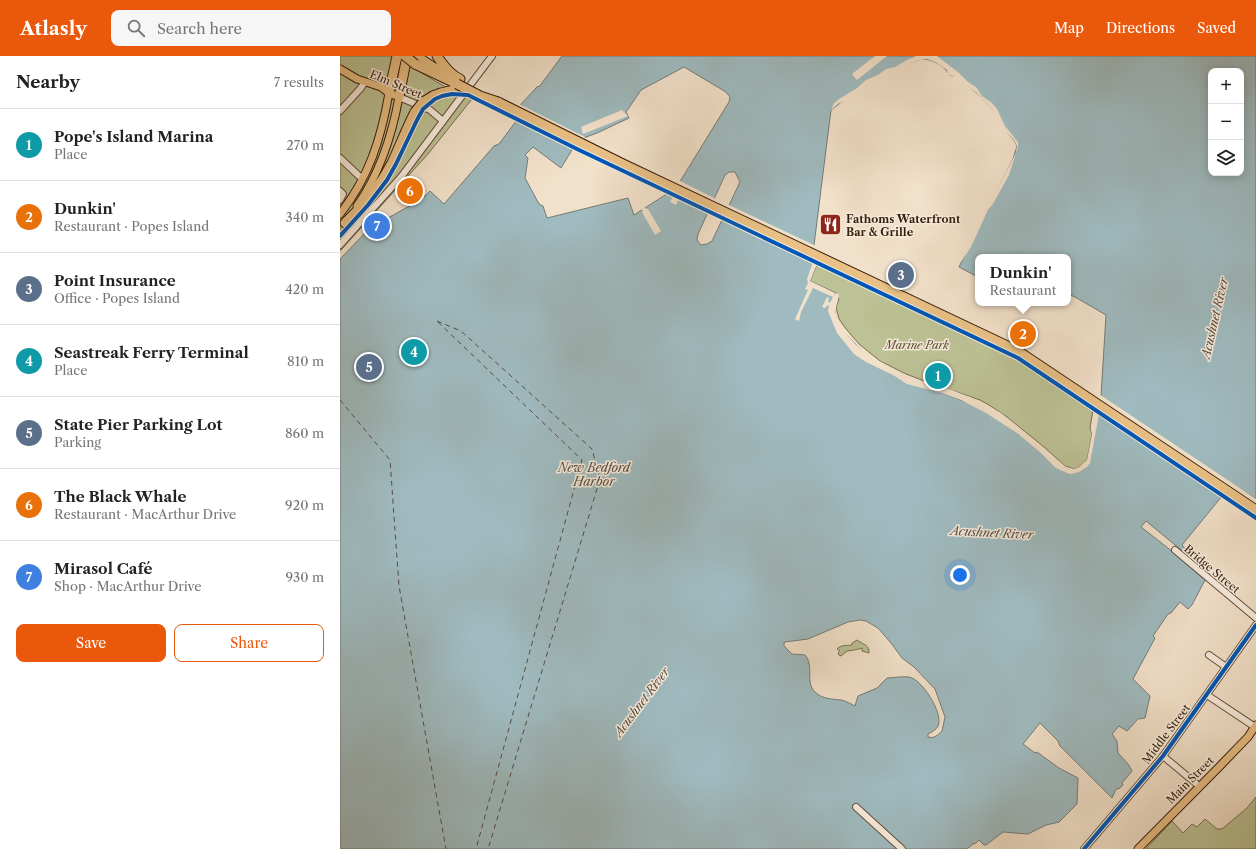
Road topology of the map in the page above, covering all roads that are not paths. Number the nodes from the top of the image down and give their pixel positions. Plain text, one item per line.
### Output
1 (397, 56) edge
2 (406, 56) edge
3 (437, 56) edge
4 (492, 56) edge
5 (417, 60) edge
6 (340, 69) edge
7 (365, 82) junction
8 (456, 83) junction
9 (389, 93) junction
10 (399, 97) junction
11 (498, 102) junction
12 (340, 111) edge
13 (443, 121) junction
14 (340, 158) edge
15 (359, 176) dead end
16 (341, 192) edge
17 (340, 200) edge
18 (340, 214) edge
19 (342, 225) edge
20 (340, 245) edge
21 (1256, 510) edge
22 (1174, 550) dead end
23 (1256, 618) edge
24 (1256, 625) edge
25 (1209, 655) dead end
26 (1226, 667) junction
27 (1207, 695) junction
28 (1256, 726) edge
29 (1163, 756) junction
30 (1199, 786) junction
31 (856, 807) dead end
32 (902, 849) edge
33 (1084, 849) edge
34 (1138, 849) edge

1 - 9 highway
2 - 5 highway, bridge
2 - 10 highway
3 - 8 highway
4 - 13 street
5 - 8 highway
6 - 7 main road, Elm Street
7 - 9 main road, Elm Street
7 - 12 street
8 - 11 highway, bridge
8 - 11 highway, bridge
8 - 19 highway, bridge
9 - 10 main road, Elm Street
9 - 18 main road
10 - 13 street, Elm Street
10 - 19 main road
11 - 21 highway
13 - 20 street
14 - 15 street
16 - 17 street
22 - 23 street, Bridge Street
24 - 26 street, Middle Street
25 - 26 street
26 - 27 street, Middle Street
27 - 28 street
27 - 29 street, Middle Street
28 - 30 main road, Main Street
29 - 30 street
29 - 33 street, Middle Street
30 - 34 main road, Main Street
31 - 32 street

